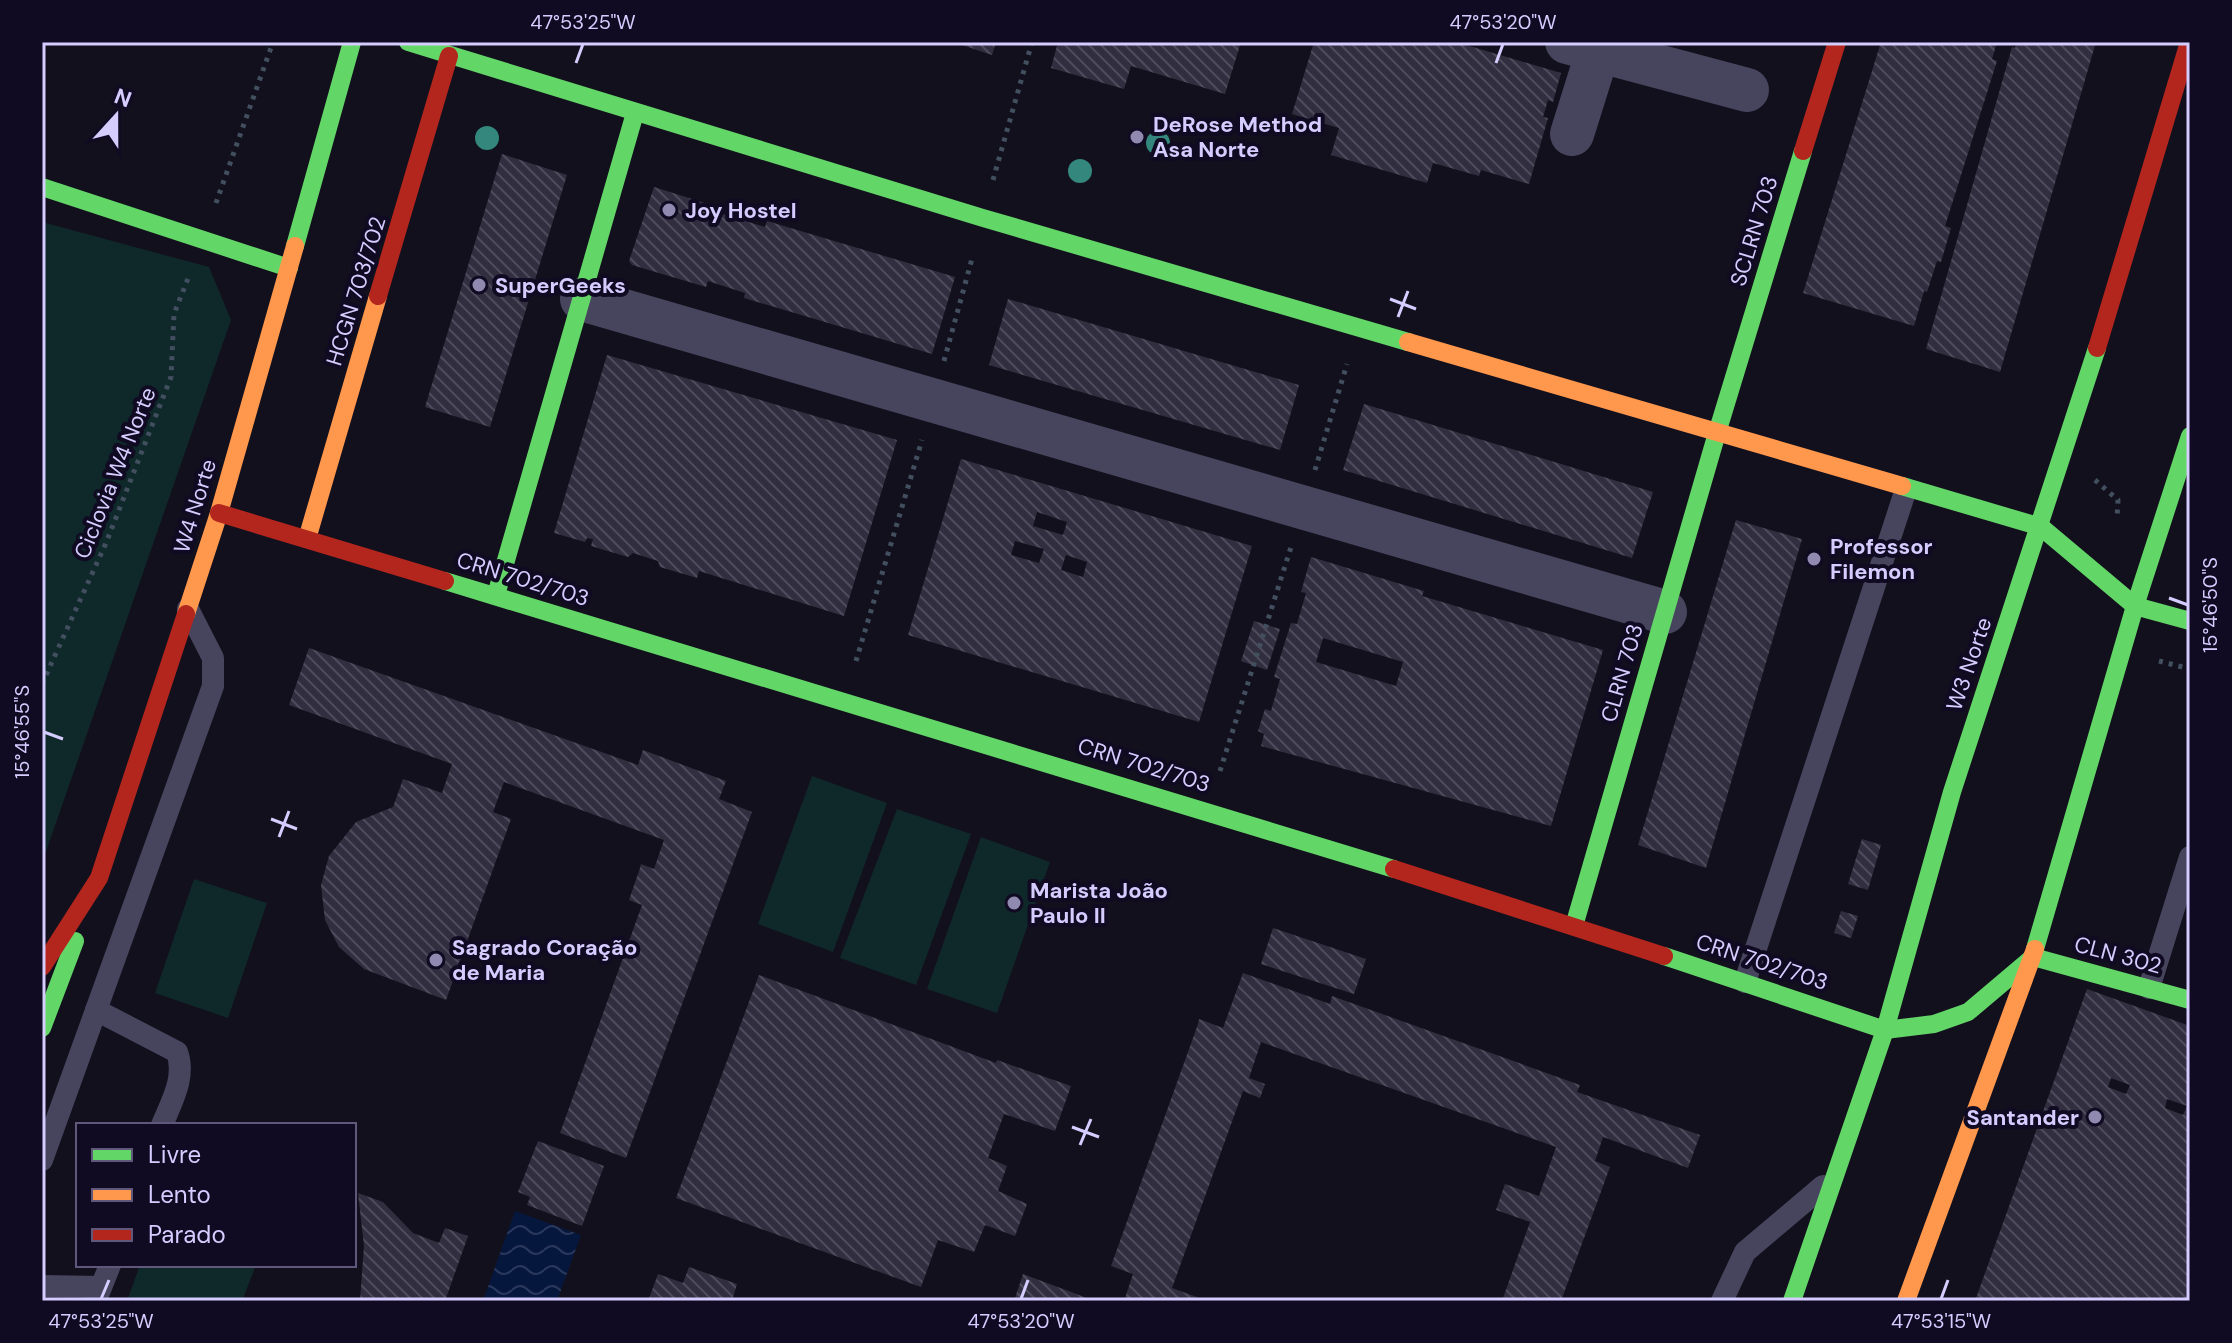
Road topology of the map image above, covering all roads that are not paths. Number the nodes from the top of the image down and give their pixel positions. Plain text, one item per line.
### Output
1 (352, 42) edge
2 (408, 42) edge
3 (1837, 42) edge
4 (2189, 42) edge
5 (1582, 47) edge
6 (449, 56) junction
7 (1747, 90) dead end
8 (635, 113) junction
9 (1572, 134) dead end
10 (42, 187) edge
11 (289, 268) junction
12 (582, 299) junction
13 (1717, 433) junction
14 (2190, 436) edge
15 (1906, 489) junction
16 (219, 513) junction
17 (2041, 527) junction
18 (307, 539) junction
19 (496, 595) junction
20 (2135, 606) junction
21 (188, 608) junction
22 (1665, 612) junction
23 (2190, 621) edge
24 (2190, 857) edge
25 (99, 878) junction
26 (1574, 926) junction
27 (2033, 957) junction
28 (42, 967) edge
29 (1745, 982) junction
30 (2149, 988) junction
31 (2190, 1000) edge
32 (96, 1010) junction
33 (42, 1028) edge
34 (1885, 1030) junction
35 (163, 1123) edge
36 (42, 1160) edge
37 (1836, 1175) junction
38 (109, 1267) edge
39 (42, 1286) edge
40 (99, 1294) edge
41 (1722, 1301) edge
42 (1792, 1301) edge
43 (1906, 1301) edge

1 - 11 street, W4 Norte
2 - 6 street
3 - 13 street, SCLRN 703
4 - 17 street, W3 Norte
5 - 7 street
5 - 9 street
6 - 8 street
6 - 18 street, HCGN 703/702
8 - 12 street
8 - 13 street
10 - 11 street
11 - 16 street, W4 Norte
12 - 19 street
12 - 22 street
13 - 15 street
13 - 22 street, CLRN 703
14 - 20 street
15 - 17 street
15 - 29 lane
16 - 18 street, CRN 702/703
16 - 21 street, W4 Norte
17 - 20 street
17 - 34 street, W3 Norte
18 - 19 street, CRN 702/703
19 - 26 street, CRN 702/703
20 - 23 street
20 - 27 street
21 - 25 street, W4 Norte
21 - 32 lane
22 - 26 street, CLRN 703
24 - 30 lane
25 - 28 street, W4 Norte
25 - 33 street
26 - 29 street, CRN 702/703
27 - 30 street, CLN 302
27 - 34 street, CRN 702/703
27 - 43 street
29 - 34 street, CRN 702/703
30 - 31 street, CLN 302
32 - 35 lane
32 - 36 lane
34 - 37 street, W3 Norte
37 - 41 lane
37 - 42 street, W3 Norte
38 - 40 lane
39 - 40 lane

